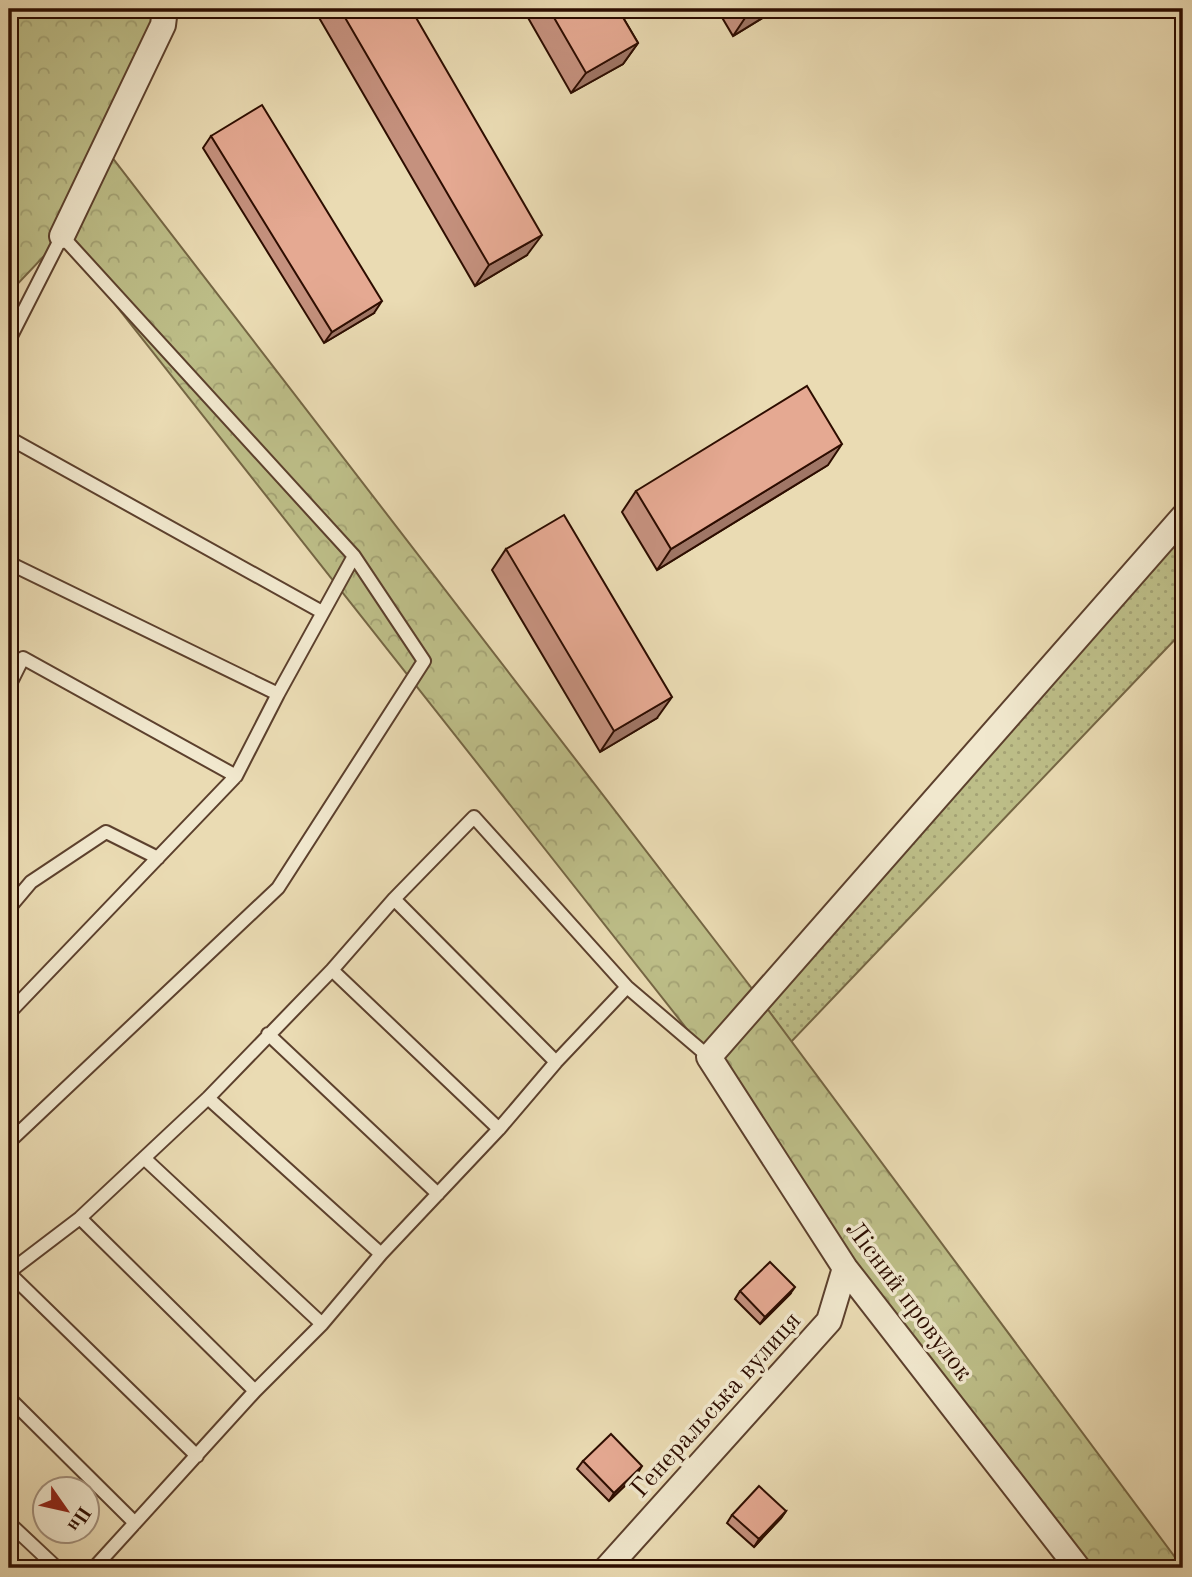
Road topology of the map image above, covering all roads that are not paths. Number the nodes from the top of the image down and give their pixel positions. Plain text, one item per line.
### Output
1 (165, 9) edge
2 (62, 236) junction
3 (9, 340) edge
4 (9, 438) edge
5 (1183, 517) edge
6 (354, 556) junction
7 (9, 564) edge
8 (322, 612) junction
9 (9, 686) edge
10 (278, 694) junction
11 (236, 776) junction
12 (158, 858) junction
13 (394, 899) junction
14 (9, 908) edge
15 (332, 970) junction
16 (627, 987) junction
17 (9, 1013) edge
18 (268, 1034) junction
19 (709, 1057) junction
20 (556, 1062) junction
21 (208, 1098) junction
22 (499, 1129) junction
23 (9, 1142) edge
24 (144, 1158) junction
25 (438, 1194) junction
26 (80, 1217) junction
27 (381, 1254) junction
28 (845, 1268) junction
29 (9, 1273) edge
30 (322, 1324) junction
31 (255, 1391) junction
32 (9, 1398) edge
33 (197, 1456) junction
34 (9, 1523) edge
35 (135, 1523) junction
36 (57, 1568) edge
37 (94, 1568) edge
38 (607, 1568) edge
39 (1078, 1568) edge

1 - 2 street
2 - 3 lane
2 - 6 lane
4 - 8 lane
5 - 19 street
6 - 8 lane
6 - 23 lane
7 - 10 lane
8 - 10 lane
9 - 11 lane
10 - 11 lane
11 - 12 lane
12 - 14 lane
12 - 17 lane
13 - 15 lane
13 - 16 lane
13 - 20 lane
15 - 18 lane
15 - 22 lane
16 - 19 lane
16 - 20 lane
18 - 21 lane
18 - 25 lane
19 - 28 street, Лісний провулок
20 - 22 lane
21 - 24 lane
21 - 27 lane
22 - 25 lane
24 - 26 lane
24 - 30 lane
25 - 27 lane
26 - 29 lane
26 - 31 lane
27 - 30 lane
28 - 38 street, Генеральська вулиця
28 - 39 street, Лісний провулок
29 - 33 lane
30 - 31 lane
31 - 33 lane
32 - 35 lane
33 - 35 lane
34 - 36 lane
35 - 37 lane

